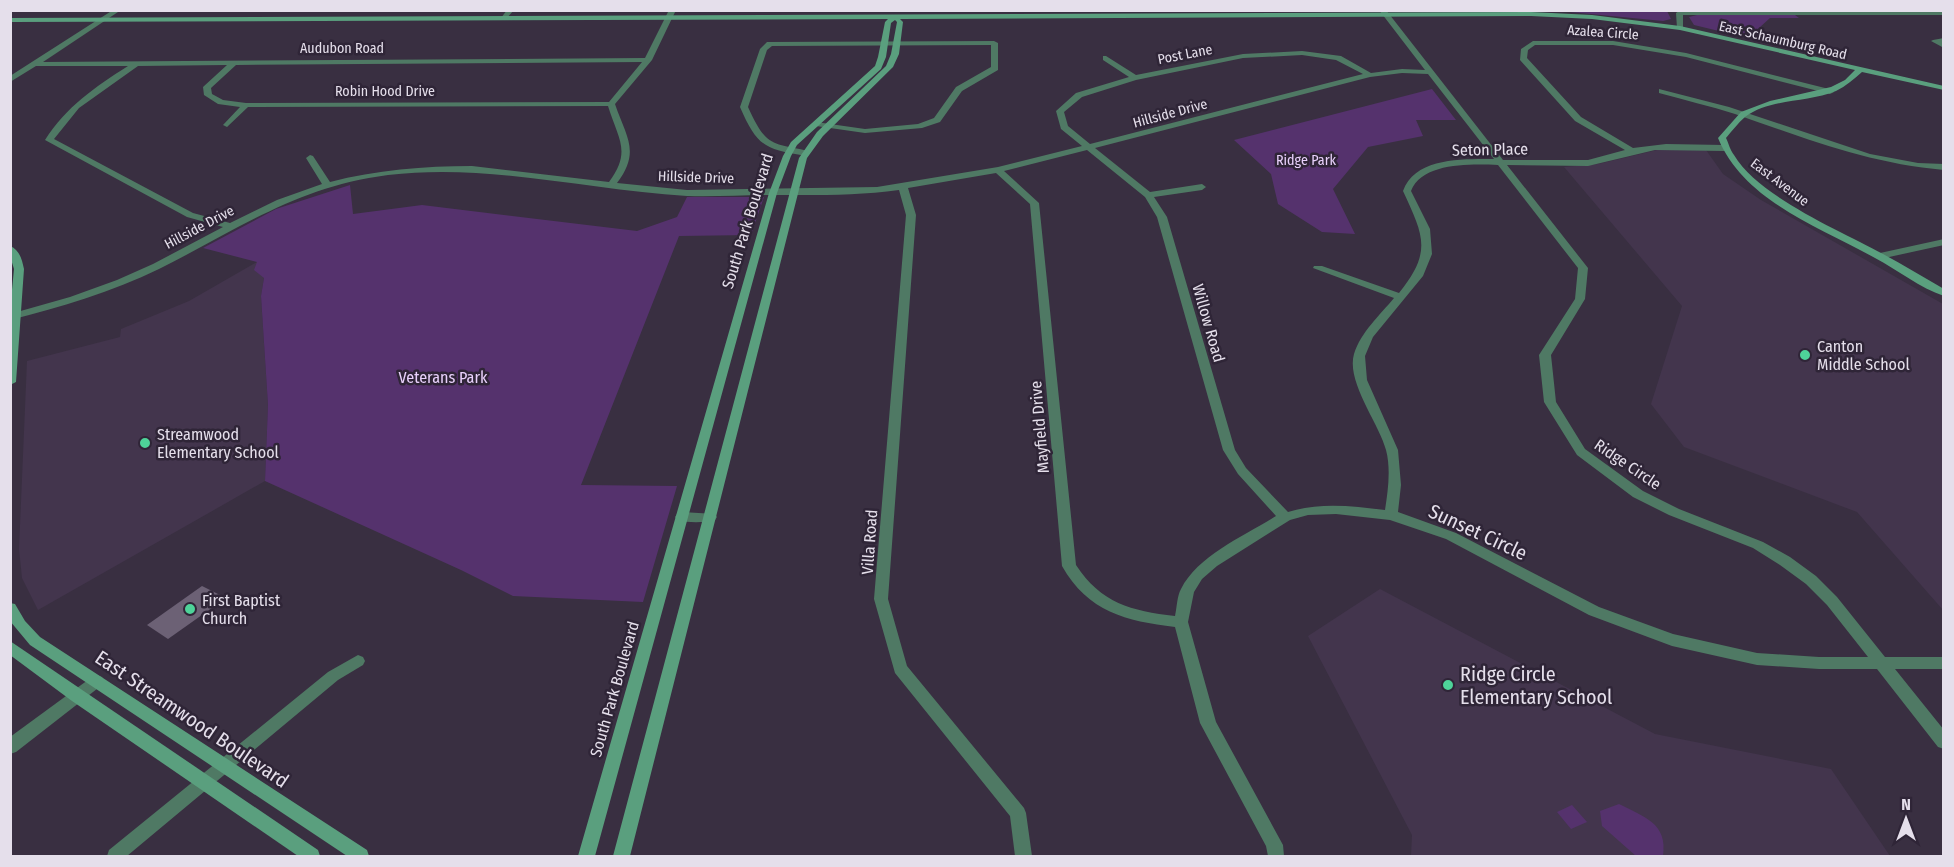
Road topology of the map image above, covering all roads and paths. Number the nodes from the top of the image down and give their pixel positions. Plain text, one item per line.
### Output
1 (118, 10) edge
2 (511, 10) edge
3 (1383, 12) edge
4 (1678, 12) edge
5 (1944, 13) edge
6 (671, 14) edge
7 (895, 14) edge
8 (504, 18) junction
9 (10, 20) edge
10 (104, 20) junction
11 (1680, 28) junction
12 (1944, 40) edge
13 (890, 42) junction
14 (1944, 46) edge
15 (1106, 58) dead end
16 (648, 60) junction
17 (235, 62) junction
18 (136, 63) junction
19 (36, 64) junction
20 (1860, 70) junction
21 (1432, 72) junction
22 (1370, 75) junction
23 (1135, 78) junction
24 (10, 80) edge
25 (1662, 91) dead end
26 (1944, 91) edge
27 (1830, 92) junction
28 (611, 104) junction
29 (246, 105) junction
30 (1743, 115) junction
31 (227, 124) dead end
32 (816, 124) junction
33 (829, 126) junction
34 (1090, 148) junction
35 (1724, 148) junction
36 (789, 151) junction
37 (1632, 151) junction
38 (806, 153) junction
39 (310, 158) dead end
40 (1501, 164) junction
41 (1944, 166) edge
42 (998, 170) junction
43 (327, 185) junction
44 (611, 185) junction
45 (903, 187) junction
46 (1202, 187) dead end
47 (773, 193) junction
48 (793, 193) junction
49 (1148, 195) junction
50 (231, 226) junction
51 (1944, 242) edge
52 (10, 249) edge
53 (1880, 256) junction
54 (1318, 268) dead end
55 (1944, 293) edge
56 (1400, 296) junction
57 (13, 316) edge
58 (10, 382) edge
59 (1391, 515) junction
60 (682, 517) junction
61 (710, 517) junction
62 (1285, 518) junction
63 (10, 608) edge
64 (1181, 622) junction
65 (10, 647) edge
66 (358, 661) dead end
67 (1881, 662) junction
68 (1944, 663) edge
69 (97, 681) junction
70 (77, 696) junction
71 (1944, 742) edge
72 (10, 747) edge
73 (223, 765) junction
74 (203, 782) junction
75 (115, 856) edge
76 (312, 856) edge
77 (361, 856) edge
78 (586, 856) edge
79 (622, 856) edge
80 (1023, 856) edge
81 (1276, 856) edge

1 - 10 street
2 - 8 street
3 - 7 street, East Schaumburg Road
3 - 11 street, East Schaumburg Road
3 - 21 street, Ridge Circle
4 - 5 street
4 - 11 street
6 - 7 street, East Schaumburg Road
6 - 8 street, East Schaumburg Road
6 - 16 street
7 - 13 street, South Park Boulevard
8 - 10 street, East Schaumburg Road
9 - 10 street, East Schaumburg Road
10 - 19 street
11 - 20 street, East Schaumburg Road
12 - 14 street
13 - 32 street, South Park Boulevard
13 - 33 street, South Park Boulevard
13 - 33 street
13 - 36 street
15 - 23 street
16 - 17 street, Audubon Road
16 - 28 street
17 - 18 street, Audubon Road
17 - 29 street, Robin Hood Drive
18 - 19 street, Audubon Road
18 - 50 street
19 - 24 street
20 - 26 street, East Schaumburg Road
20 - 27 street
21 - 22 street, Hillside Drive
21 - 40 street, Ridge Circle
22 - 23 street, Post Lane
22 - 34 street, Hillside Drive
23 - 34 street, Post Lane
25 - 30 street
27 - 30 street
27 - 37 street, Azalea Circle
28 - 29 street, Robin Hood Drive
28 - 44 street
29 - 31 street
30 - 35 street
30 - 41 street
32 - 33 street
32 - 36 street, South Park Boulevard
33 - 38 street, South Park Boulevard
34 - 42 street, Hillside Drive
34 - 49 street, Willow Road
35 - 37 street, Seton Place
35 - 53 street, East Avenue
36 - 38 street
36 - 47 street, South Park Boulevard
37 - 40 street, Seton Place
38 - 48 street, South Park Boulevard
39 - 43 street
40 - 56 street, Seton Place
40 - 67 street, Ridge Circle
42 - 45 street, Hillside Drive
42 - 64 street, Mayfield Drive
43 - 44 street, Hillside Drive
43 - 50 street, Hillside Drive
44 - 47 street, Hillside Drive
45 - 48 street, Hillside Drive
45 - 80 street, Villa Road
46 - 49 street
47 - 48 street, Hillside Drive
47 - 60 street, South Park Boulevard
48 - 61 street, South Park Boulevard
49 - 62 street, Willow Road
50 - 57 street, Hillside Drive
51 - 53 street
52 - 57 street
53 - 55 street, East Avenue
54 - 56 street
56 - 59 street, Seton Place
57 - 58 street
59 - 62 street, Sunset Circle
59 - 67 street, Sunset Circle
60 - 61 street
60 - 78 street, South Park Boulevard
61 - 79 street, South Park Boulevard
62 - 64 street, Sunset Circle
63 - 69 street, East Streamwood Boulevard
64 - 81 street, Sunset Circle
65 - 70 street
66 - 73 street
67 - 68 street, Sunset Circle
67 - 71 street, Ridge Circle
69 - 70 street
69 - 73 street, East Streamwood Boulevard
70 - 72 street
70 - 74 street
73 - 74 street
73 - 77 street, East Streamwood Boulevard
74 - 75 street
74 - 76 street

